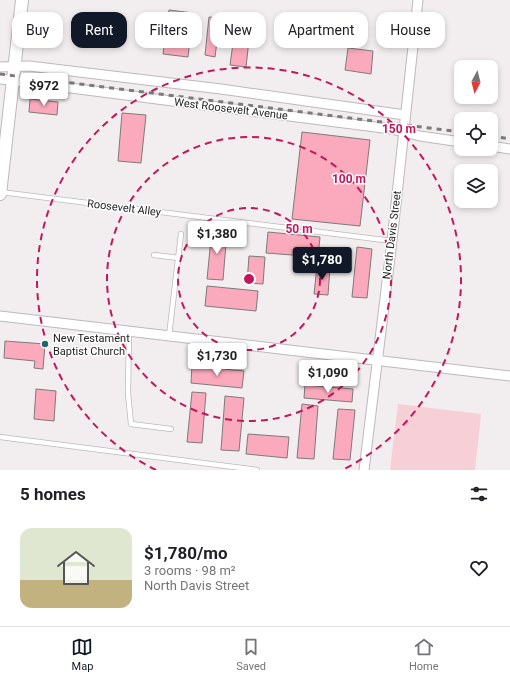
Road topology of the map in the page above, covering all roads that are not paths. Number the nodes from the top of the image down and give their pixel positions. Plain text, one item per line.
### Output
1 (22, 0) edge
2 (418, 0) edge
3 (0, 67) edge
4 (14, 67) junction
5 (0, 79) edge
6 (12, 82) junction
7 (405, 115) junction
8 (403, 132) junction
9 (454, 141) edge
10 (498, 147) edge
11 (510, 149) edge
12 (0, 193) edge
13 (181, 234) dead end
14 (392, 240) junction
15 (154, 255) dead end
16 (179, 258) junction
17 (0, 316) edge
18 (129, 331) junction
19 (169, 336) junction
20 (376, 360) junction
21 (510, 376) edge
22 (171, 429) dead end
23 (0, 437) edge
24 (257, 470) edge
25 (364, 470) edge

1 - 4 main road
2 - 7 street, North Davis Street
3 - 4 street, West Roosevelt Avenue
4 - 6 main road
4 - 7 street, West Roosevelt Avenue
5 - 6 street, West Roosevelt Avenue
6 - 8 street, West Roosevelt Avenue
6 - 12 main road
7 - 8 street, North Davis Street
8 - 9 street, West Roosevelt Avenue
8 - 14 street, North Davis Street
10 - 11 street
12 - 14 lane, Roosevelt Alley
13 - 16 lane
14 - 20 street, North Davis Street
15 - 16 lane
16 - 19 lane
17 - 18 street
18 - 19 street
18 - 22 lane
19 - 20 street
20 - 21 street
20 - 25 street, North Davis Street
23 - 24 lane

